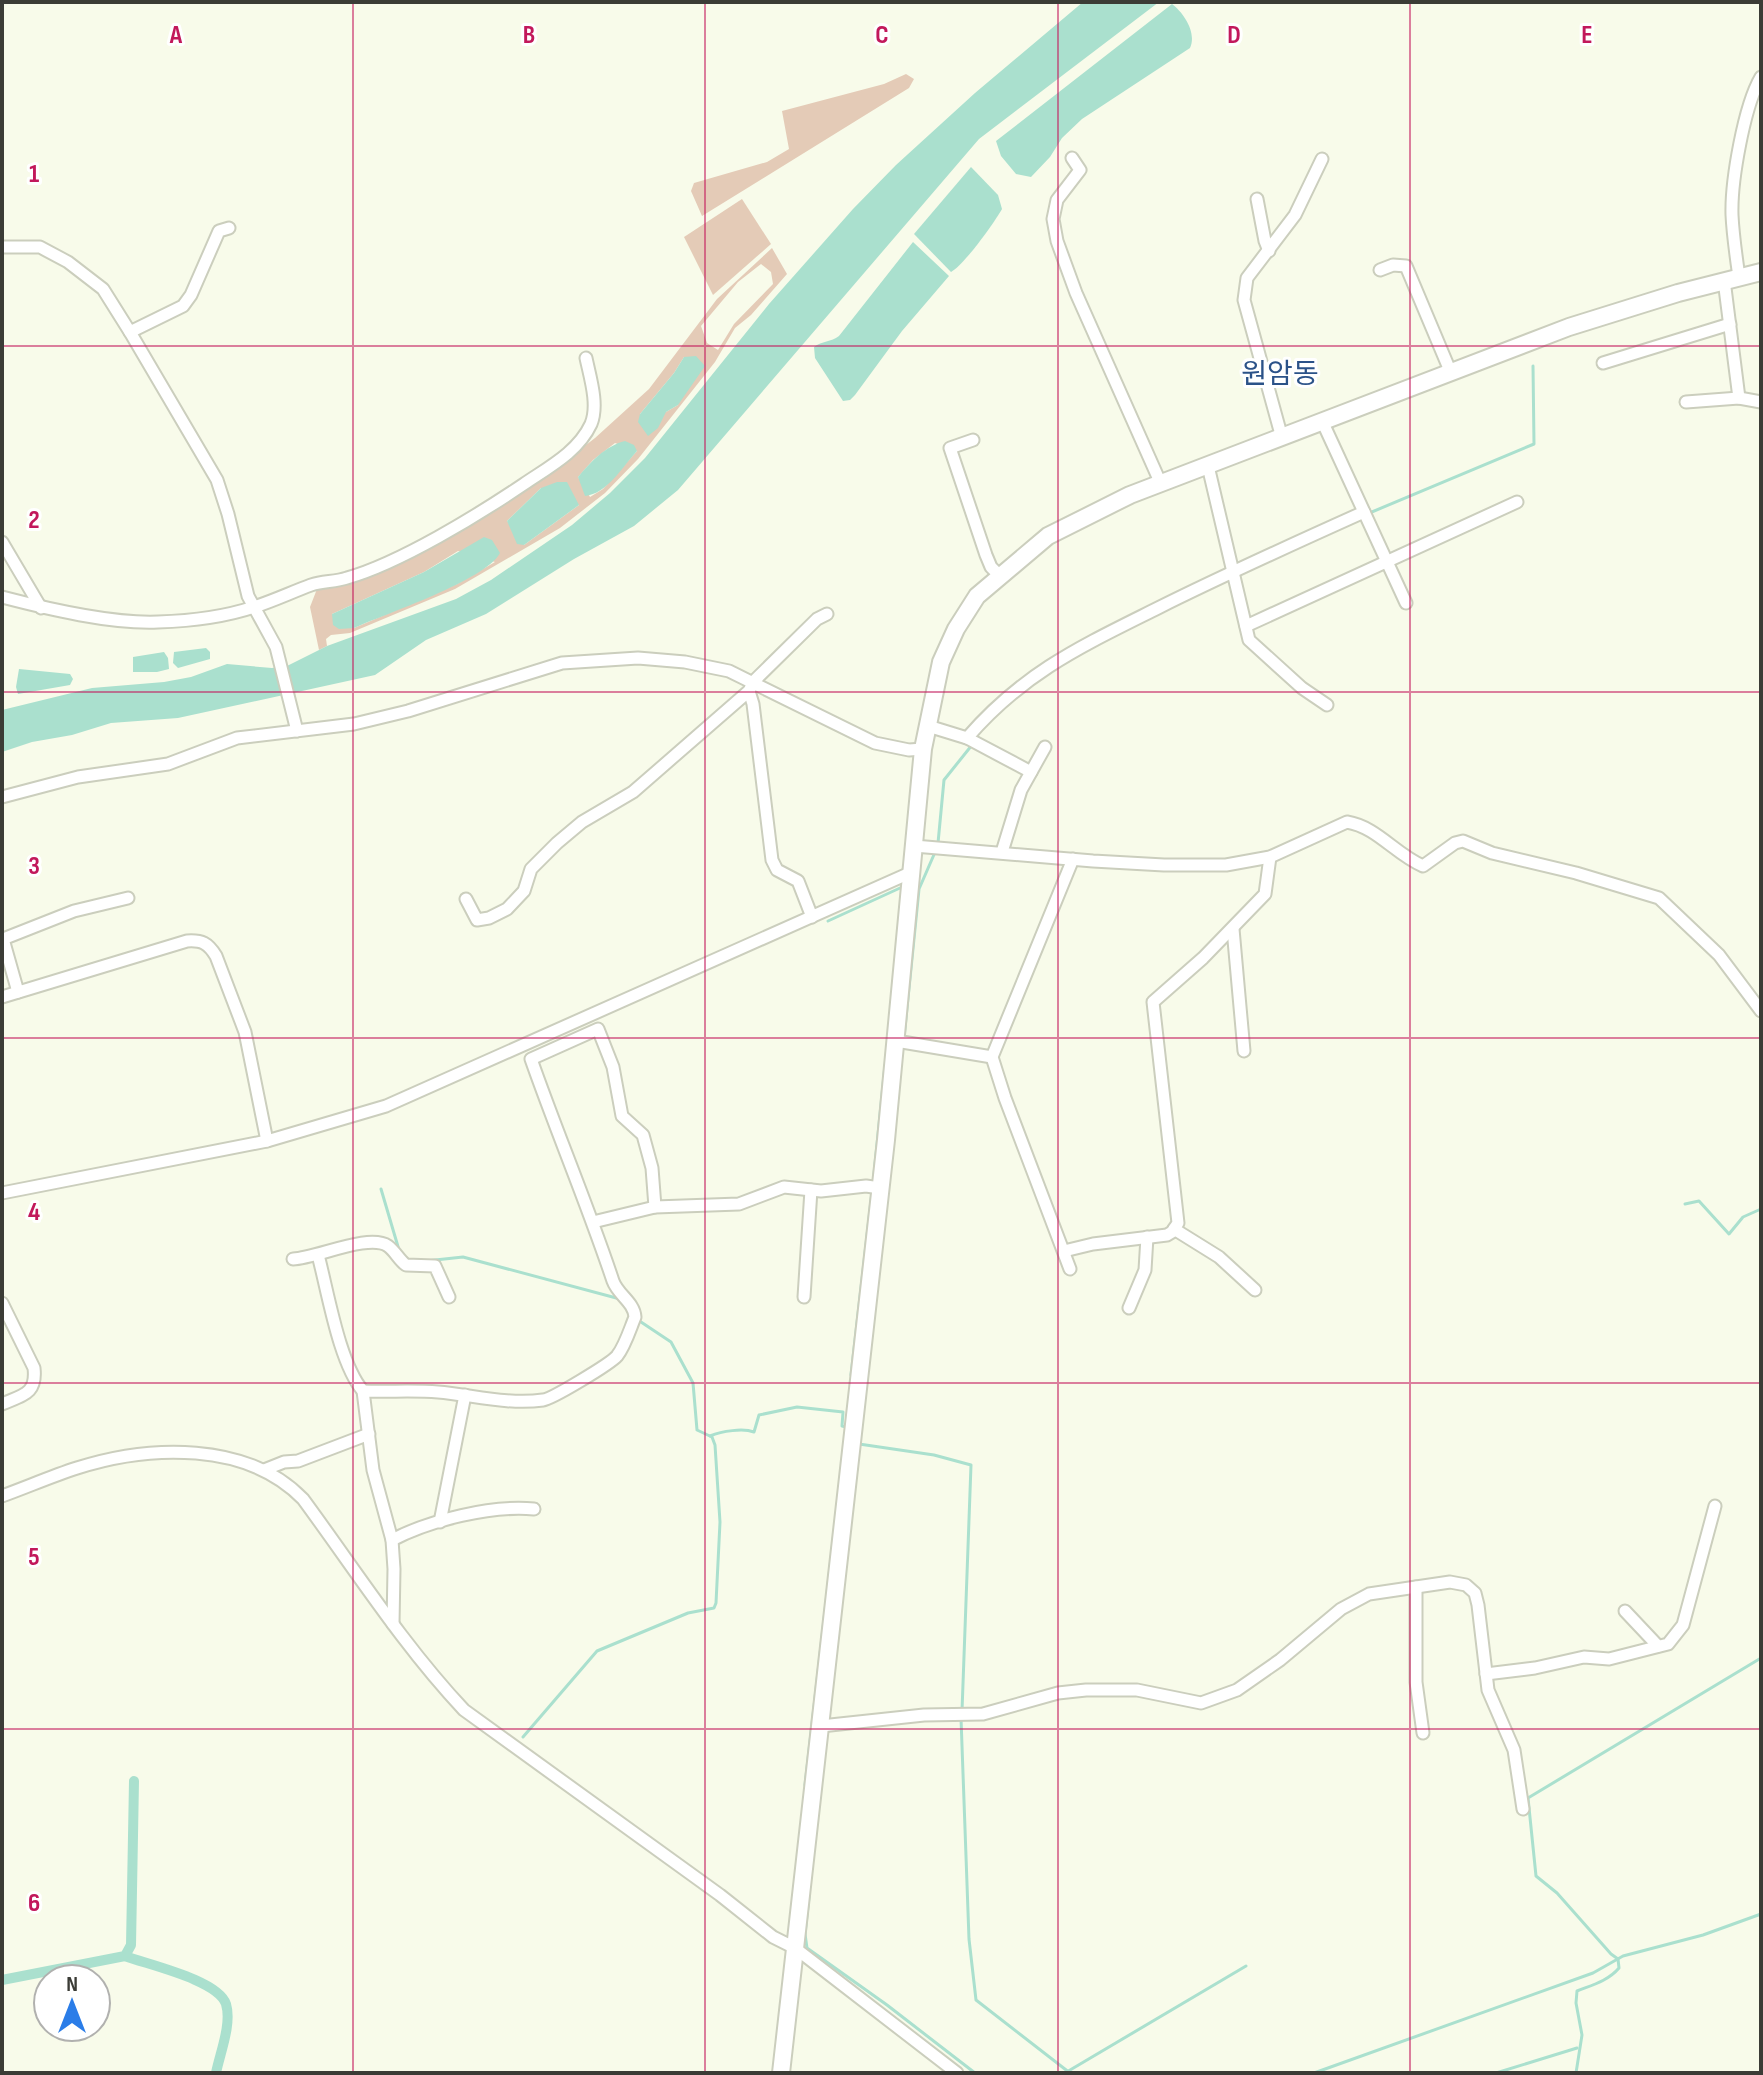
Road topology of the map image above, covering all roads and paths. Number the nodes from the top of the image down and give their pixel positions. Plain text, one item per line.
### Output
1 (1761, 77) edge
2 (1072, 158) dead end
3 (1322, 159) dead end
4 (1257, 199) dead end
5 (229, 228) dead end
6 (2, 247) edge
7 (1269, 251) junction
8 (1380, 270) dead end
9 (1761, 272) edge
10 (1732, 279) junction
11 (1730, 324) junction
12 (130, 332) junction
13 (586, 358) dead end
14 (1603, 363) dead end
15 (1451, 373) junction
16 (1739, 398) junction
17 (1686, 402) dead end
18 (1760, 405) edge
19 (1323, 423) junction
20 (1282, 438) junction
21 (973, 440) dead end
22 (1208, 466) junction
23 (1161, 484) junction
24 (1517, 502) dead end
25 (1364, 512) junction
26 (2, 542) edge
27 (1387, 561) junction
28 (1232, 570) junction
29 (999, 575) junction
30 (2, 597) edge
31 (1406, 603) dead end
32 (41, 608) junction
33 (253, 608) junction
34 (827, 614) dead end
35 (1246, 626) junction
36 (751, 686) junction
37 (1327, 705) dead end
38 (929, 718) junction
39 (297, 731) junction
40 (967, 738) junction
41 (1045, 747) dead end
42 (923, 749) junction
43 (1031, 772) junction
44 (2, 797) edge
45 (914, 846) junction
46 (1002, 852) junction
47 (1270, 857) junction
48 (1073, 859) junction
49 (912, 872) junction
50 (128, 898) dead end
51 (466, 899) dead end
52 (812, 917) junction
53 (1233, 929) junction
54 (18, 992) junction
55 (2, 997) edge
56 (1761, 1011) edge
57 (896, 1041) junction
58 (1244, 1051) dead end
59 (992, 1057) junction
60 (267, 1141) junction
61 (880, 1188) junction
62 (811, 1190) junction
63 (2, 1193) edge
64 (655, 1207) junction
65 (593, 1222) junction
66 (1174, 1229) junction
67 (1147, 1237) junction
68 (1064, 1251) junction
69 (318, 1255) junction
70 (293, 1259) dead end
71 (1070, 1269) dead end
72 (1255, 1290) dead end
73 (449, 1297) dead end
74 (804, 1297) dead end
75 (2, 1303) edge
76 (1129, 1308) dead end
77 (363, 1391) junction
78 (465, 1395) junction
79 (2, 1404) edge
80 (369, 1434) junction
81 (264, 1470) junction
82 (2, 1496) edge
83 (1715, 1506) dead end
84 (534, 1509) dead end
85 (440, 1522) junction
86 (392, 1540) junction
87 (1416, 1587) junction
88 (1625, 1611) dead end
89 (393, 1624) junction
90 (1658, 1646) junction
91 (1486, 1674) junction
92 (821, 1726) junction
93 (1423, 1733) dead end
94 (1523, 1809) dead end
95 (795, 1948) junction
96 (781, 2073) edge
97 (957, 2073) edge

1 - 10 street
2 - 23 street
3 - 7 street
4 - 7 street
5 - 12 street
6 - 12 street
7 - 20 street
8 - 15 street
9 - 10 street
10 - 11 street
10 - 15 street
11 - 14 street
11 - 16 street
12 - 33 street
13 - 33 street
15 - 19 street
16 - 17 street
16 - 18 street
19 - 20 street
19 - 25 street
20 - 22 street
21 - 29 street
22 - 23 street
22 - 28 street
23 - 29 street
24 - 27 street
25 - 27 street
25 - 28 street
26 - 32 street
27 - 31 street
27 - 35 street
28 - 35 street
28 - 40 street
29 - 38 street
30 - 32 street
32 - 33 street
33 - 39 street
34 - 36 street
35 - 37 street
36 - 39 street
36 - 42 street
36 - 51 street
36 - 52 street
38 - 40 street
38 - 42 street
39 - 44 street
40 - 43 street
41 - 43 street
42 - 45 street
43 - 46 street
45 - 46 street
45 - 49 street
46 - 48 street
47 - 48 street
47 - 53 street
47 - 56 street
48 - 59 street
49 - 52 street
49 - 57 street
50 - 54 street
52 - 60 street
53 - 58 street
53 - 66 street
54 - 55 street
54 - 60 street
57 - 59 street
57 - 61 street
59 - 68 street
60 - 63 street
61 - 62 street
61 - 92 street
62 - 64 street
62 - 74 street
64 - 65 street
64 - 65 street
65 - 78 street
66 - 67 street
66 - 72 street
67 - 68 street
67 - 76 street
68 - 71 street
69 - 70 street
69 - 73 street
69 - 77 street
75 - 79 street
77 - 78 street
77 - 80 street
78 - 85 street
80 - 81 street
80 - 86 street
81 - 82 street
81 - 89 street
83 - 90 street
84 - 85 street
85 - 86 street
86 - 89 street
87 - 91 street
87 - 92 street
87 - 93 street
88 - 90 street
89 - 95 street
90 - 91 street
91 - 94 street
92 - 95 street
95 - 96 street
95 - 97 street

